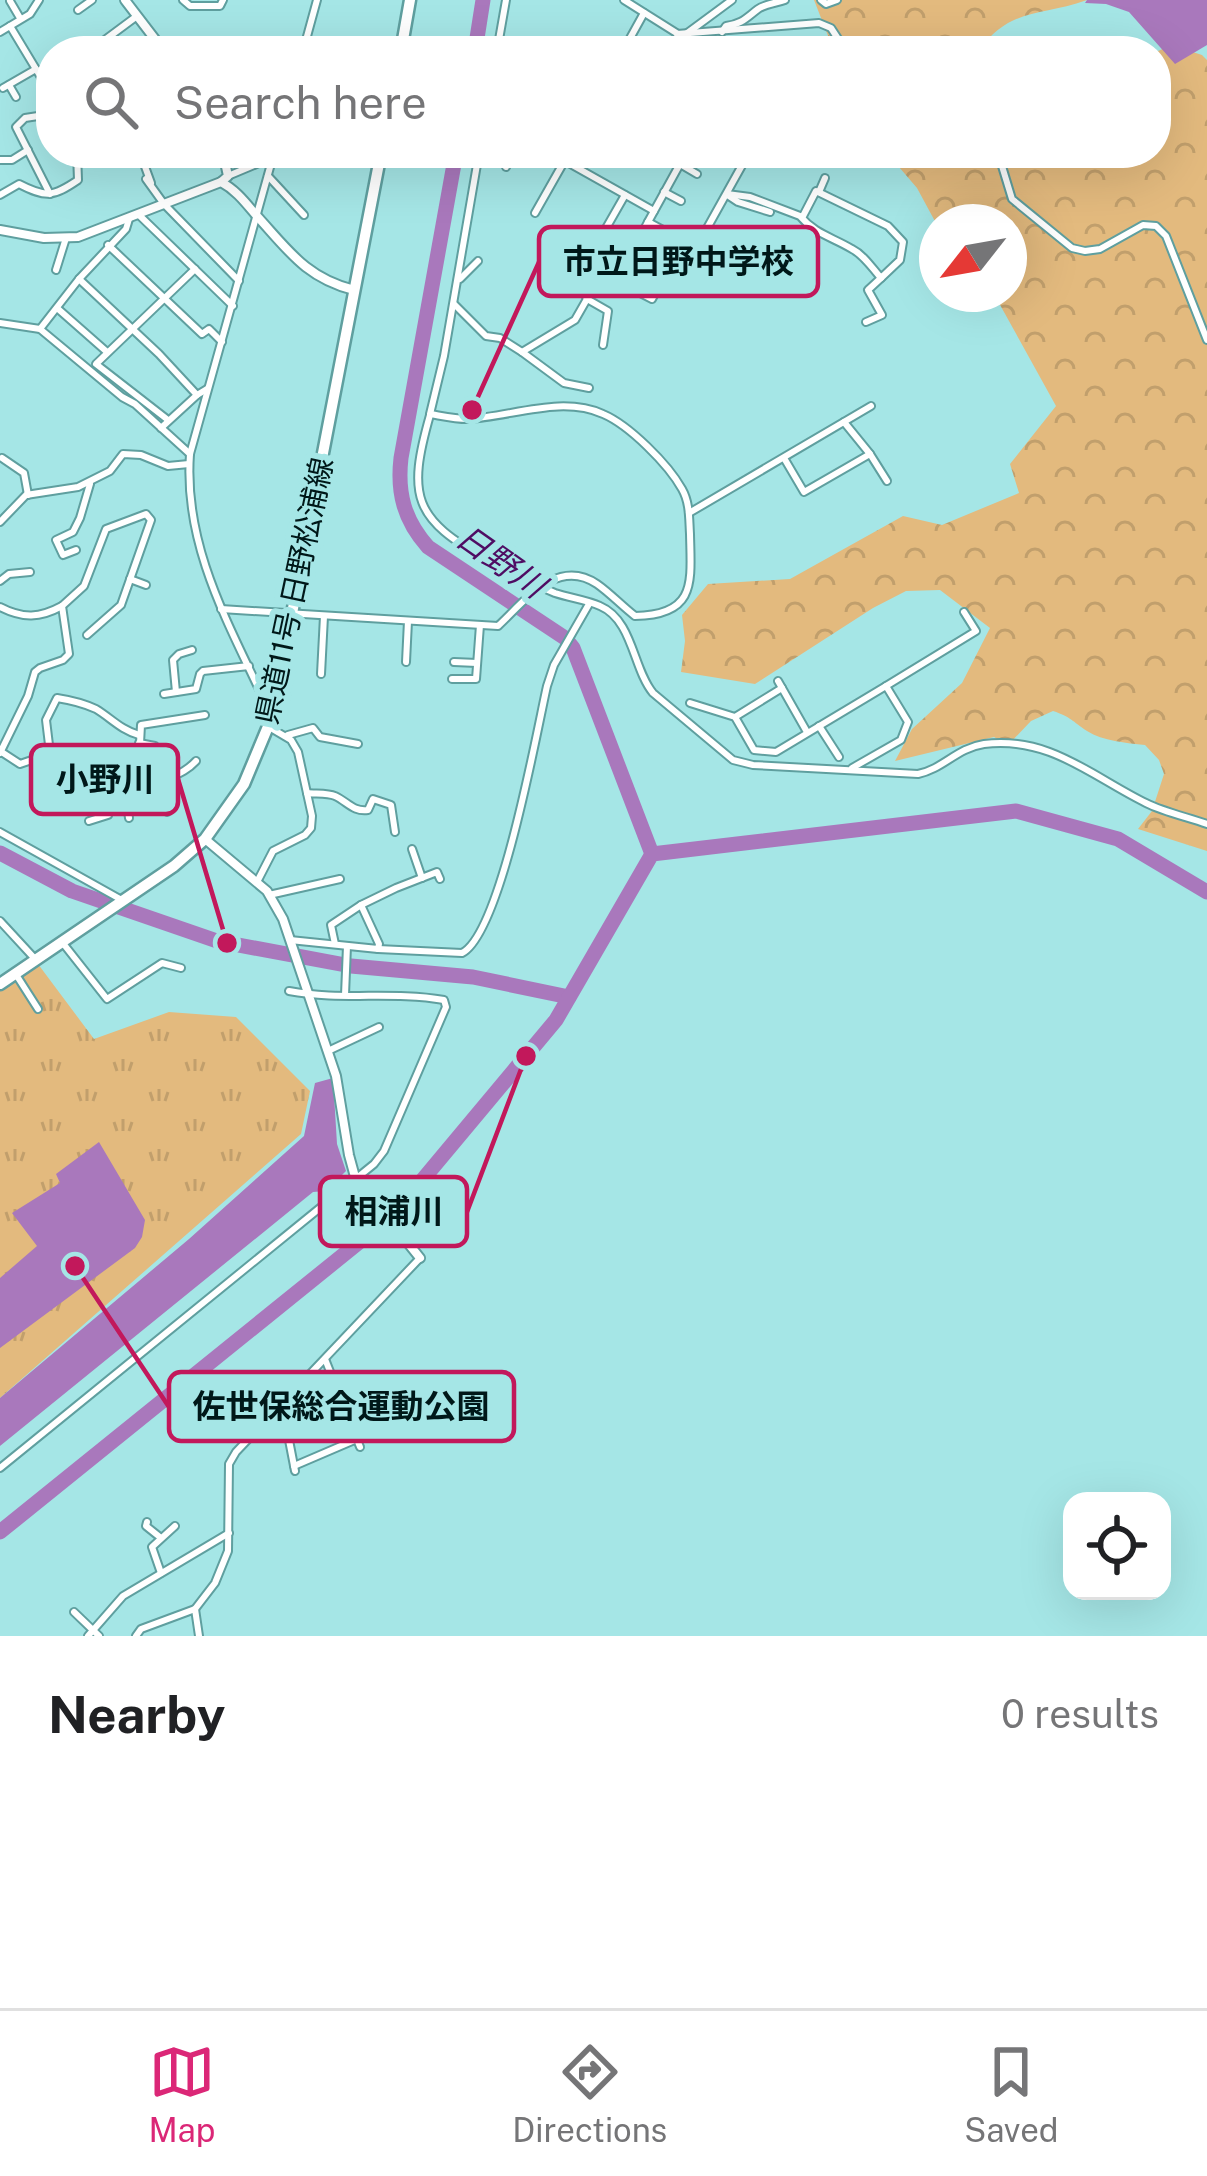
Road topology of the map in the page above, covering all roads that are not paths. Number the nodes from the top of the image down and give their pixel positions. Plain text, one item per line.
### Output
1 (39, 0) edge
2 (92, 0) edge
3 (125, 0) edge
4 (183, 0) edge
5 (223, 0) edge
6 (317, 0) edge
7 (410, 0) edge
8 (506, 0) edge
9 (624, 0) edge
10 (732, 0) edge
11 (784, 0) edge
12 (837, 0) edge
13 (10, 1) edge
14 (820, 4) edge
15 (78, 10) dead end
16 (644, 13) junction
17 (137, 16) junction
18 (21, 20) junction
19 (10, 26) junction
20 (0, 32) edge
21 (722, 32) junction
22 (682, 34) junction
23 (110, 36) edge
24 (151, 36) edge
25 (307, 36) edge
26 (404, 36) edge
27 (499, 36) edge
28 (631, 36) edge
29 (685, 36) edge
30 (836, 36) edge
31 (36, 69) joint
32 (16, 97) dead end
33 (36, 116) edge
34 (28, 150) junction
35 (0, 160) edge
36 (36, 166) edge
37 (37, 168) edge
38 (78, 168) edge
39 (145, 168) edge
40 (224, 168) edge
41 (247, 168) edge
42 (270, 168) edge
43 (379, 168) edge
44 (476, 168) edge
45 (561, 168) edge
46 (584, 168) edge
47 (678, 168) edge
48 (688, 168) edge
49 (741, 168) edge
50 (1003, 168) edge
51 (697, 173) dead end
52 (268, 176) junction
53 (825, 178) dead end
54 (146, 179) dead end
55 (225, 179) junction
56 (154, 192) junction
57 (664, 192) junction
58 (819, 192) junction
59 (50, 194) junction
60 (727, 194) junction
61 (0, 195) edge
62 (625, 195) junction
63 (681, 201) dead end
64 (164, 203) junction
65 (654, 211) junction
66 (770, 212) dead end
67 (535, 213) dead end
68 (256, 214) junction
69 (304, 215) dead end
70 (134, 217) junction
71 (802, 218) junction
72 (648, 222) junction
73 (0, 230) edge
74 (66, 238) junction
75 (683, 241) junction
76 (108, 245) junction
77 (555, 251) dead end
78 (570, 259) junction
79 (478, 261) dead end
80 (195, 269) junction
81 (56, 270) dead end
82 (881, 278) junction
83 (79, 279) junction
84 (239, 281) junction
85 (457, 281) junction
86 (356, 290) junction
87 (164, 298) junction
88 (587, 298) junction
89 (453, 304) junction
90 (232, 306) junction
91 (57, 308) junction
92 (866, 322) dead end
93 (0, 323) edge
94 (40, 329) junction
95 (132, 329) junction
96 (1207, 340) edge
97 (223, 342) junction
98 (603, 345) dead end
99 (107, 352) junction
100 (522, 352) junction
101 (209, 386) junction
102 (589, 388) dead end
103 (196, 395) junction
104 (872, 406) dead end
105 (430, 414) junction
106 (168, 420) junction
107 (844, 422) junction
108 (161, 428) junction
109 (190, 454) junction
110 (870, 454) junction
111 (2, 458) edge
112 (784, 458) junction
113 (189, 464) junction
114 (91, 481) junction
115 (887, 482) dead end
116 (28, 495) junction
117 (689, 513) junction
118 (0, 522) edge
119 (76, 550) dead end
120 (30, 572) dead end
121 (130, 580) junction
122 (0, 581) edge
123 (146, 585) dead end
124 (536, 590) junction
125 (590, 604) junction
126 (62, 606) junction
127 (0, 607) edge
128 (221, 609) junction
129 (964, 612) dead end
130 (294, 613) junction
131 (324, 616) junction
132 (408, 621) junction
133 (480, 625) junction
134 (93, 634) dead end
135 (192, 650) dead end
136 (406, 662) dead end
137 (454, 662) dead end
138 (477, 663) junction
139 (249, 666) junction
140 (321, 674) dead end
141 (452, 679) dead end
142 (886, 686) junction
143 (176, 692) junction
144 (164, 694) dead end
145 (690, 703) dead end
146 (205, 716) dead end
147 (736, 716) junction
148 (317, 719) dead end
149 (271, 722) junction
150 (346, 725) dead end
151 (819, 726) junction
152 (317, 733) junction
153 (808, 733) junction
154 (284, 735) junction
155 (139, 739) junction
156 (343, 741) junction
157 (358, 744) dead end
158 (155, 746) dead end
159 (0, 752) edge
160 (50, 753) junction
161 (839, 757) dead end
162 (101, 758) junction
163 (196, 760) dead end
164 (849, 770) junction
165 (153, 775) dead end
166 (134, 780) junction
167 (149, 786) junction
168 (125, 790) junction
169 (307, 793) junction
170 (76, 799) dead end
171 (147, 808) dead end
172 (167, 812) dead end
173 (129, 818) dead end
174 (89, 820) dead end
175 (1207, 824) edge
176 (0, 832) edge
177 (395, 832) dead end
178 (205, 839) junction
179 (412, 849) dead end
180 (422, 878) junction
181 (340, 879) dead end
182 (440, 879) dead end
183 (257, 882) junction
184 (269, 895) junction
185 (124, 901) junction
186 (362, 905) junction
187 (0, 921) edge
188 (62, 942) junction
189 (290, 942) junction
190 (335, 944) junction
191 (347, 946) junction
192 (378, 949) junction
193 (35, 960) junction
194 (181, 968) dead end
195 (18, 977) junction
196 (0, 984) edge
197 (289, 991) dead end
198 (307, 992) junction
199 (345, 995) junction
200 (38, 1009) dead end
201 (379, 1027) dead end
202 (328, 1051) junction
203 (357, 1179) junction
204 (417, 1255) joint
205 (325, 1359) junction
206 (341, 1398) junction
207 (282, 1404) junction
208 (285, 1421) junction
209 (0, 1468) edge
210 (147, 1522) dead end
211 (175, 1526) dead end
212 (229, 1533) junction
213 (161, 1538) junction
214 (161, 1573) junction
215 (195, 1609) junction
216 (74, 1612) dead end
217 (93, 1634) edge
218 (136, 1636) edge
219 (199, 1636) edge

1 - 18 street
2 - 15 street
3 - 17 street
4 - 5 street
6 - 25 street
7 - 26 main road
8 - 27 street
9 - 16 street
10 - 22 street
11 - 21 street
12 - 14 street
13 - 18 street
16 - 22 street
16 - 28 street
17 - 23 street
17 - 24 street
18 - 19 street
19 - 20 street
19 - 31 street
21 - 22 street
21 - 30 street
22 - 29 street
31 - 32 street
33 - 34 street
34 - 35 street
34 - 36 street
37 - 59 street
38 - 59 street
39 - 56 street
40 - 55 street
41 - 55 street
42 - 52 street
43 - 86 main road, 県道11号 日野松浦線
44 - 85 street
45 - 67 street
46 - 62 street
47 - 57 street
48 - 51 street
49 - 60 street
50 - 96 street
52 - 68 street
52 - 69 street
53 - 58 street
54 - 56 street
55 - 64 street
55 - 68 street
56 - 64 street
57 - 63 street
57 - 65 street
58 - 71 street
58 - 82 street
59 - 61 street
60 - 66 street
60 - 71 street
60 - 75 street
62 - 65 street
62 - 78 street
64 - 70 street
64 - 84 street
65 - 72 street
68 - 84 street
68 - 86 street
70 - 74 street
70 - 76 street
70 - 80 street
71 - 82 street
72 - 75 street
72 - 75 street
73 - 74 street
74 - 81 street
76 - 83 street
76 - 87 street
77 - 78 street
78 - 88 street
79 - 85 street
80 - 87 street
80 - 90 street
82 - 92 street
83 - 91 street
83 - 95 street
84 - 90 street
85 - 89 street
86 - 130 main road, 県道11号 日野松浦線
87 - 95 street
87 - 97 street
88 - 98 street
88 - 100 street
89 - 100 street
89 - 105 street
90 - 97 street
91 - 94 street
91 - 99 street
93 - 94 street
94 - 108 street
95 - 99 street
95 - 103 street
97 - 101 street
99 - 106 street
100 - 102 street
101 - 103 street
101 - 109 street
103 - 106 street
104 - 107 street
105 - 117 street
105 - 124 street
106 - 108 street
107 - 110 street
107 - 112 street
108 - 109 street
109 - 113 street
110 - 112 street
110 - 115 street
111 - 116 street
112 - 117 street
113 - 114 street
113 - 128 street
114 - 116 street
114 - 119 street
116 - 118 street
117 - 124 street
120 - 122 street
121 - 123 street
121 - 126 street
121 - 134 street
124 - 125 street
124 - 133 street
125 - 164 street
125 - 192 street
126 - 127 street
126 - 159 street
128 - 130 street
128 - 139 street
129 - 142 street
130 - 131 street
130 - 149 main road, 県道11号 日野松浦線
131 - 132 street
131 - 140 street
132 - 133 street
132 - 136 street
133 - 138 street
135 - 143 street
137 - 138 street
138 - 141 street
139 - 143 street
139 - 149 street
142 - 151 street
142 - 164 street
143 - 144 street
145 - 147 street
146 - 155 street
147 - 153 street
147 - 153 street
148 - 152 street
149 - 154 street
149 - 178 main road, 県道11号 日野松浦線
150 - 156 street
151 - 153 street
151 - 161 street
152 - 154 street
152 - 156 street
154 - 169 street
155 - 158 street
155 - 160 street
155 - 166 street
156 - 157 street
159 - 160 street
160 - 162 street
162 - 166 street
162 - 170 street
163 - 167 street
164 - 175 street
165 - 167 street
166 - 167 street
167 - 168 street
167 - 171 street
167 - 172 street
168 - 173 street
168 - 174 street
169 - 177 street
169 - 183 street
176 - 185 street
178 - 183 street
178 - 185 main road, 県道11号 日野松浦線
179 - 180 street
180 - 182 street
180 - 186 street
181 - 184 street
183 - 184 street
184 - 189 street
185 - 188 main road, 県道11号 日野松浦線
186 - 190 street
186 - 192 street
187 - 193 street
188 - 193 main road, 県道11号 日野松浦線
188 - 194 street
189 - 190 street
189 - 198 street
190 - 191 street
191 - 192 street
191 - 199 street
193 - 195 main road, 県道11号 日野松浦線
195 - 196 main road, 県道11号 日野松浦線
195 - 200 street
197 - 198 street
198 - 199 street
198 - 202 street
199 - 203 street
201 - 202 street
202 - 203 street
203 - 204 street
203 - 209 street
204 - 205 street
205 - 206 street
205 - 207 street
206 - 208 street
206 - 208 street
207 - 208 street
207 - 212 street
210 - 213 street
211 - 213 street
212 - 214 street
212 - 215 street
213 - 214 street
214 - 217 street
215 - 218 street
215 - 219 street
216 - 217 street

